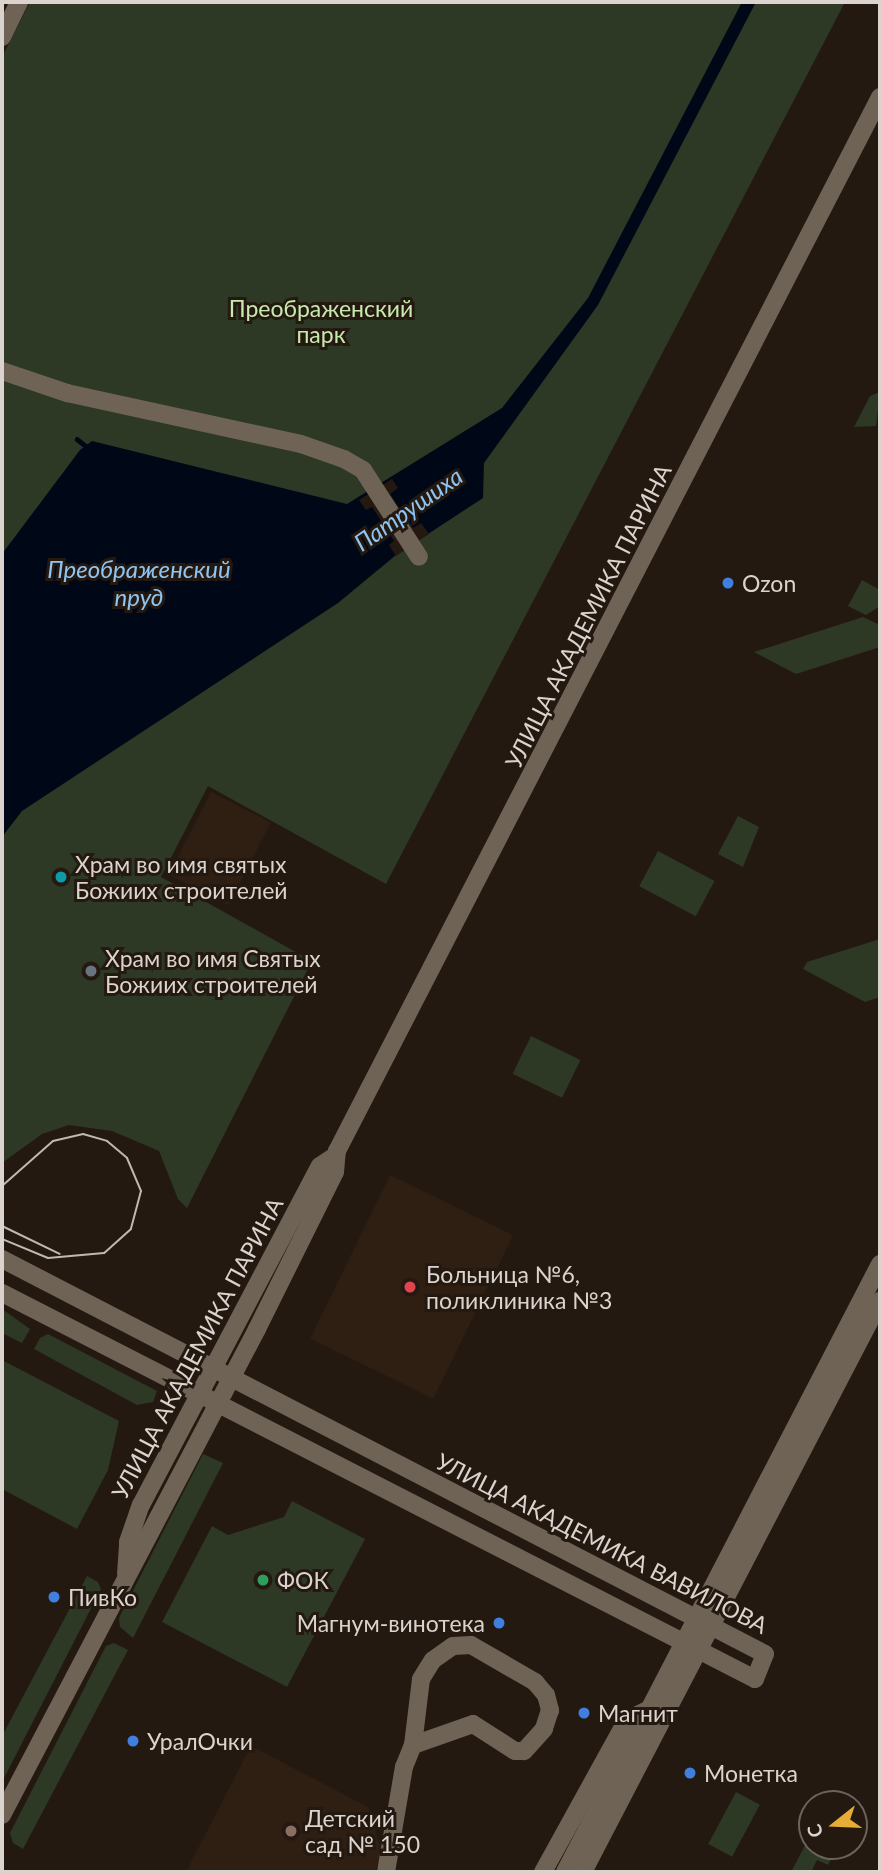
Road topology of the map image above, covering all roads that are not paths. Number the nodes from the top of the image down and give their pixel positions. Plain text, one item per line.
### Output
1 (19, 2) edge
2 (3, 30) edge
3 (880, 97) edge
4 (2, 371) edge
5 (419, 557) dead end
6 (335, 1156) junction
7 (2, 1259) edge
8 (880, 1264) edge
9 (2, 1293) edge
10 (880, 1301) edge
11 (212, 1369) junction
12 (231, 1380) junction
13 (199, 1396) junction
14 (217, 1406) junction
15 (125, 1574) junction
16 (704, 1622) junction
17 (692, 1646) junction
18 (650, 1709) junction
19 (413, 1745) junction
20 (2, 1815) edge
21 (386, 1872) edge
22 (542, 1872) edge
23 (565, 1872) edge
24 (583, 1872) edge

1 - 2 street
3 - 6 street, УЛИЦА АКАДЕМИКА ПАРИНА
4 - 5 street
6 - 11 street, УЛИЦА АКАДЕМИКА ПАРИНА
6 - 12 street, УЛИЦА АКАДЕМИКА ПАРИНА
7 - 11 street, УЛИЦА АКАДЕМИКА ВАВИЛОВА
8 - 16 street
9 - 13 street, УЛИЦА АКАДЕМИКА ВАВИЛОВА
10 - 16 street
11 - 12 street, УЛИЦА АКАДЕМИКА ВАВИЛОВА
11 - 13 street, УЛИЦА АКАДЕМИКА ПАРИНА
12 - 14 street, УЛИЦА АКАДЕМИКА ПАРИНА
12 - 16 street, УЛИЦА АКАДЕМИКА ВАВИЛОВА
13 - 14 street, УЛИЦА АКАДЕМИКА ВАВИЛОВА
13 - 15 street, УЛИЦА АКАДЕМИКА ПАРИНА
14 - 15 street, УЛИЦА АКАДЕМИКА ПАРИНА
14 - 17 street, УЛИЦА АКАДЕМИКА ВАВИЛОВА
15 - 20 street, УЛИЦА АКАДЕМИКА ПАРИНА
16 - 17 street
16 - 17 street, УЛИЦА АКАДЕМИКА ВАВИЛОВА
17 - 18 street
17 - 24 street
18 - 22 street
18 - 23 street
19 - 19 street
19 - 21 street

